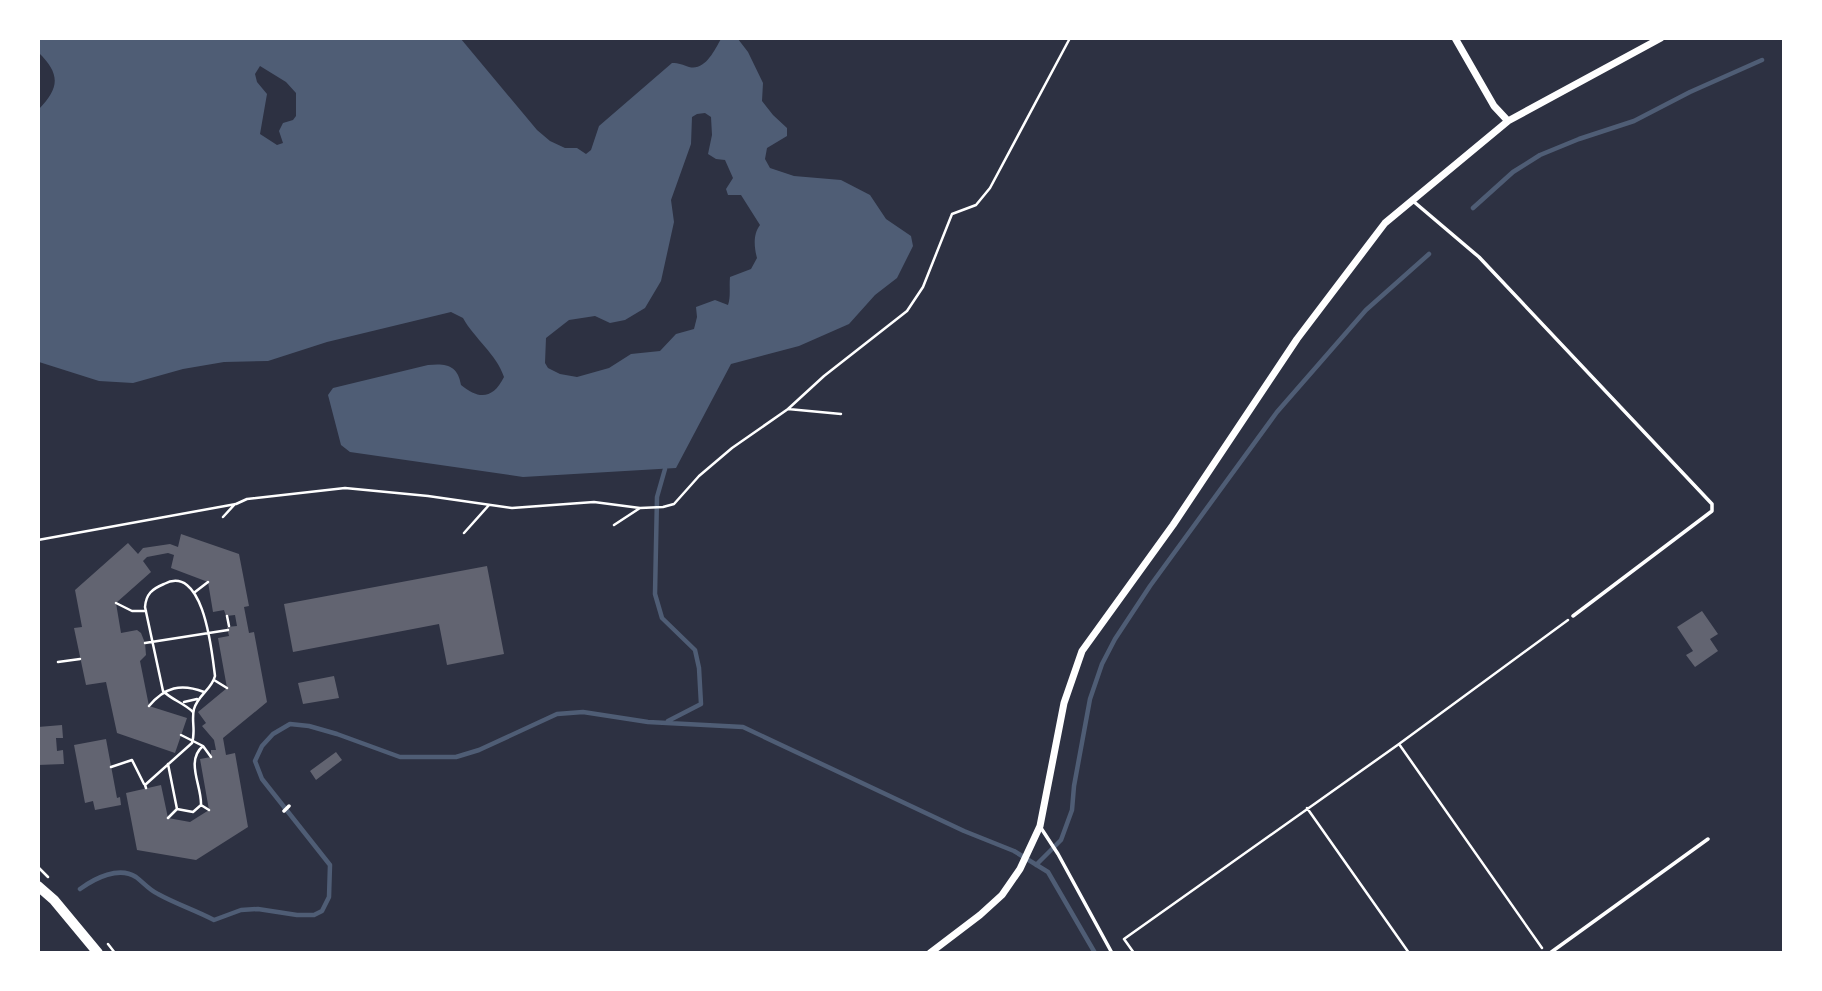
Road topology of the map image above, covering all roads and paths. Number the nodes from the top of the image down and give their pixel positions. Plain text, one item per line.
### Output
1 (1070, 38) edge
2 (1455, 38) edge
3 (1661, 38) edge
4 (1508, 121) junction
5 (1412, 199) junction
6 (788, 409) junction
7 (841, 414) dead end
8 (236, 504) junction
9 (489, 505) junction
10 (640, 508) junction
11 (223, 517) dead end
12 (614, 525) dead end
13 (464, 533) dead end
14 (38, 540) edge
15 (208, 582) dead end
16 (195, 592) junction
17 (116, 603) dead end
18 (146, 611) junction
19 (227, 616) dead end
20 (1573, 616) joint
21 (207, 633) junction
22 (152, 642) junction
23 (145, 643) dead end
24 (80, 659) dead end
25 (58, 662) dead end
26 (214, 680) junction
27 (227, 688) dead end
28 (163, 691) junction
29 (205, 692) junction
30 (199, 698) junction
31 (177, 701) junction
32 (149, 706) dead end
33 (193, 712) junction
34 (181, 735) dead end
35 (193, 740) junction
36 (1399, 744) junction
37 (203, 746) junction
38 (211, 757) dead end
39 (168, 764) junction
40 (111, 767) dead end
41 (201, 805) junction
42 (289, 806) dead end
43 (177, 808) junction
44 (1307, 808) junction
45 (209, 810) dead end
46 (284, 811) dead end
47 (168, 818) dead end
48 (1040, 826) junction
49 (1708, 839) dead end
50 (38, 886) edge
51 (98, 953) edge
52 (930, 953) edge
53 (1112, 953) edge
54 (1134, 953) edge
55 (1409, 953) edge
56 (1547, 953) edge

1 - 6 path
2 - 4 street
3 - 4 street
4 - 5 street
5 - 20 lane
5 - 48 street
6 - 7 path
6 - 10 path
8 - 9 path
8 - 11 path
8 - 14 path
9 - 10 path
9 - 13 path
10 - 12 path
15 - 16 path
16 - 18 path
16 - 21 path
17 - 18 path
18 - 22 path
19 - 21 path
20 - 36 path
21 - 22 path
21 - 26 path
22 - 23 path
22 - 28 path
24 - 25 path
26 - 27 path
26 - 29 path
28 - 29 path
28 - 31 path
28 - 32 path
29 - 30 path
30 - 31 path
30 - 33 path
31 - 33 path
33 - 35 path
34 - 35 path
35 - 37 path
35 - 39 path
36 - 44 path
36 - 56 path
37 - 38 path
37 - 41 path
39 - 40 path
39 - 43 path
41 - 43 path
41 - 45 path
42 - 46 lane
43 - 47 path
44 - 54 path
44 - 55 path
48 - 52 street
48 - 53 lane
49 - 56 lane
50 - 51 main road

